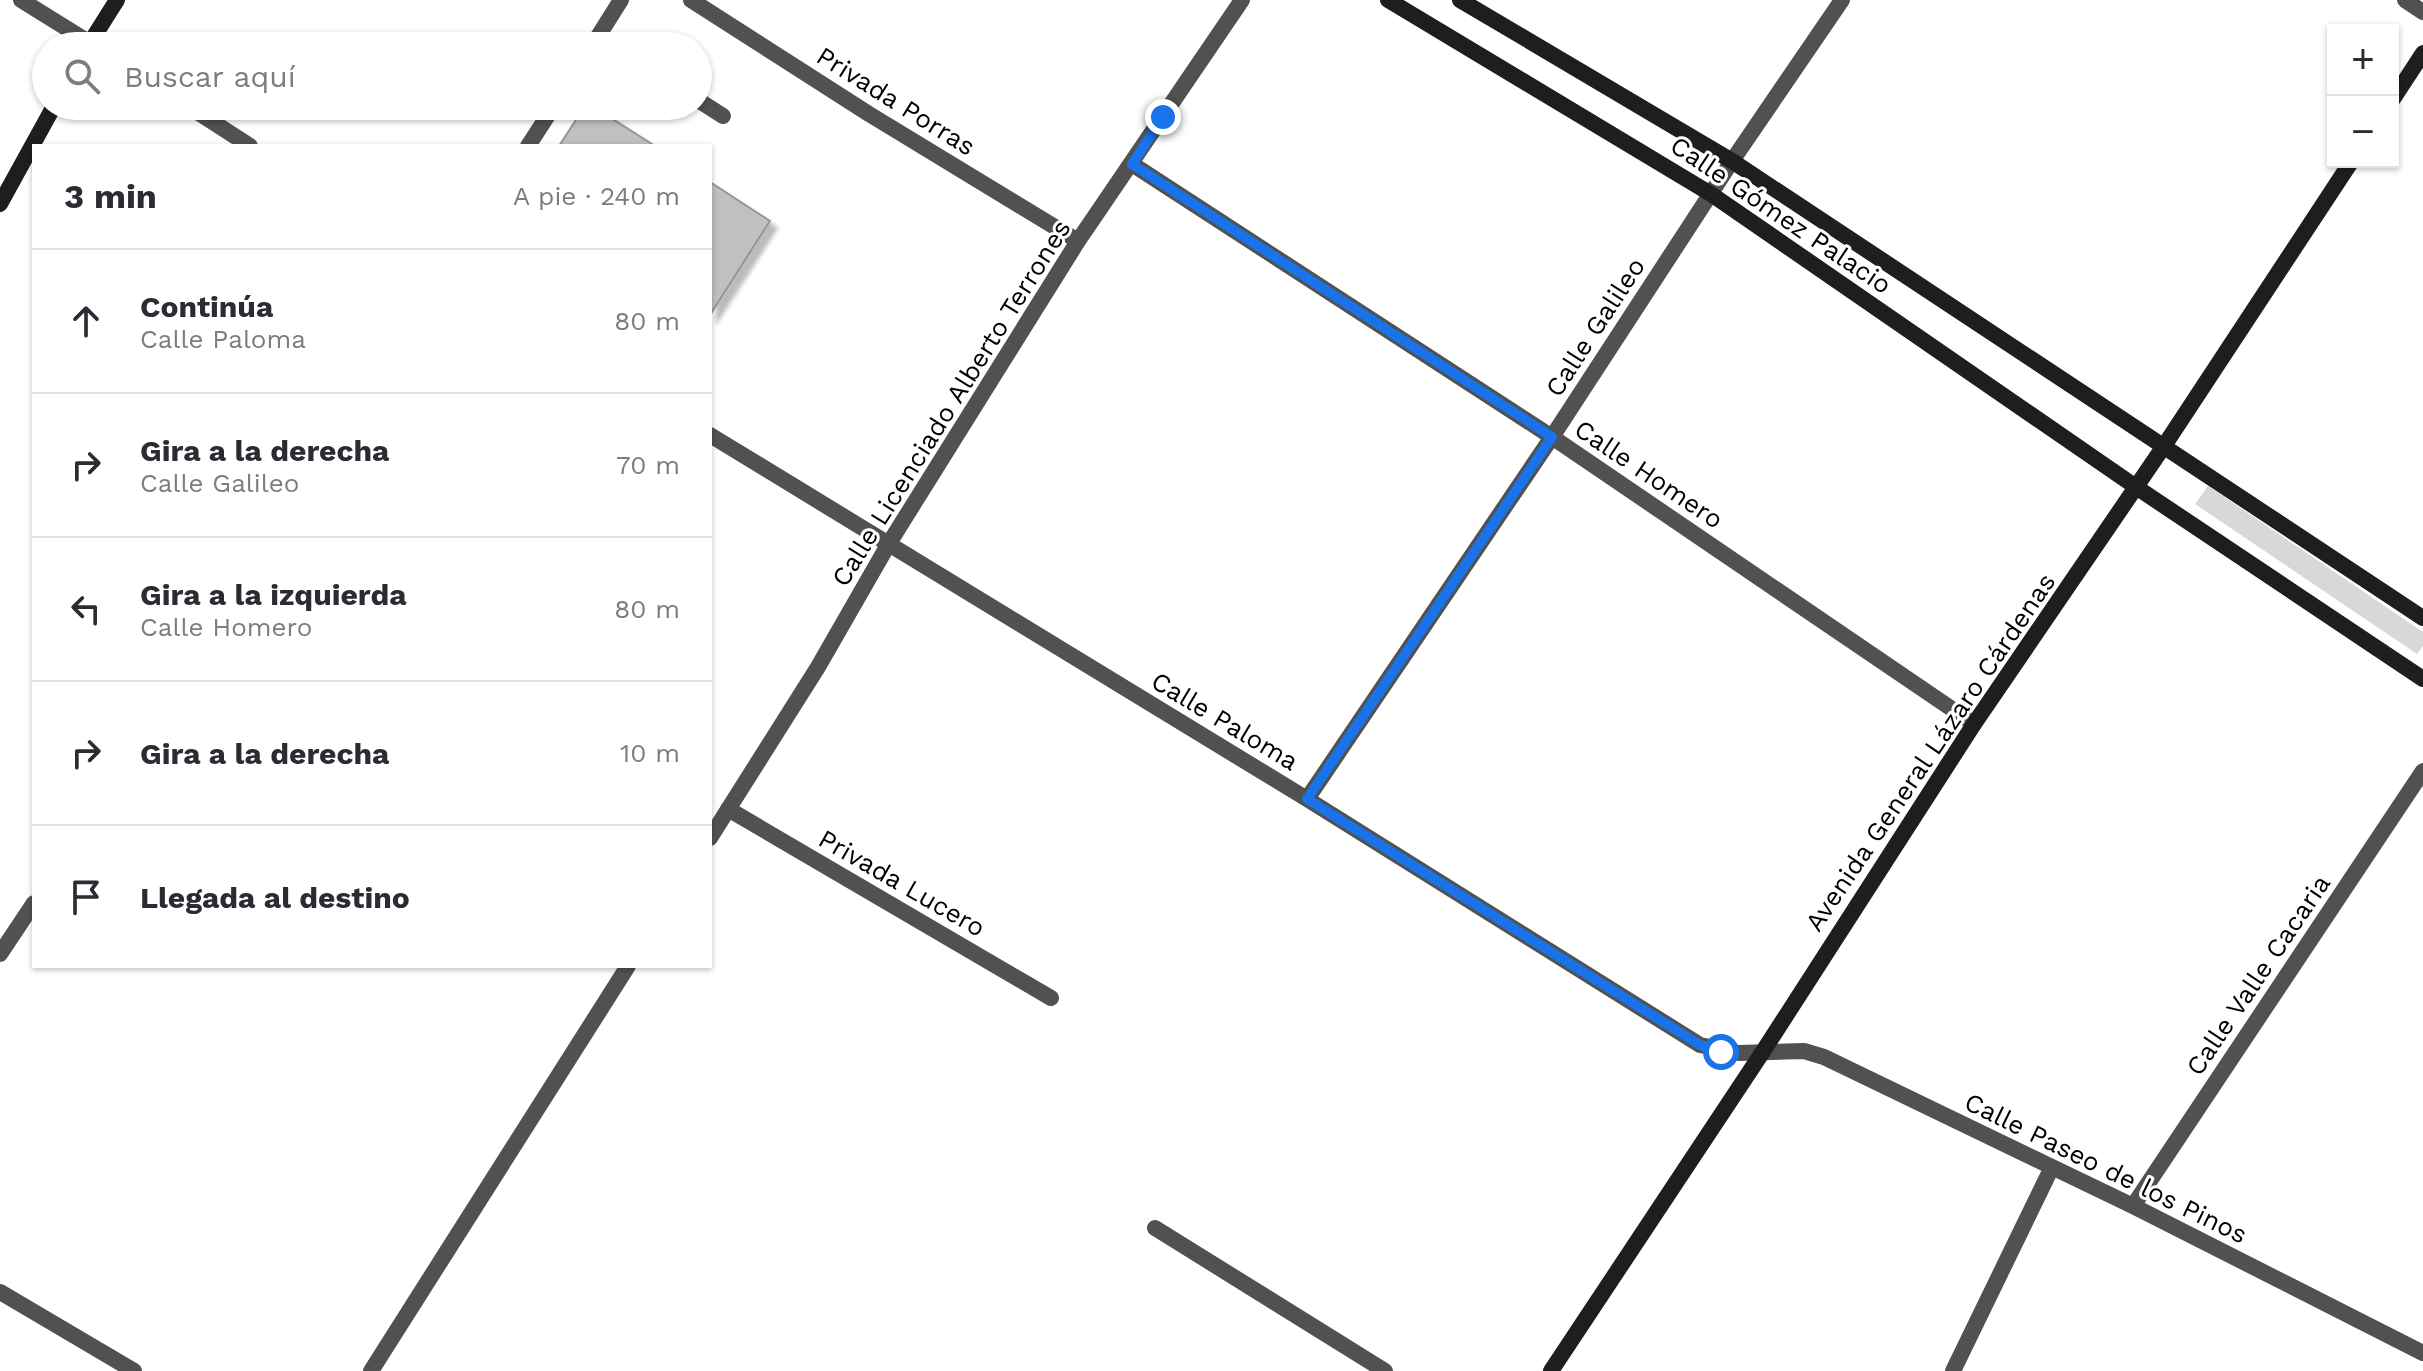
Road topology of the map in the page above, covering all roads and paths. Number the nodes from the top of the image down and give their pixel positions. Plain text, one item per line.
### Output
1 (21, 0) edge
2 (117, 0) edge
3 (621, 0) edge
4 (691, 0) edge
5 (1242, 0) edge
6 (1388, 0) edge
7 (1460, 0) edge
8 (1842, 0) edge
9 (2405, 0) edge
10 (2423, 12) edge
11 (71, 32) edge
12 (99, 32) edge
13 (601, 32) edge
14 (2423, 53) edge
15 (2395, 96) edge
16 (712, 109) edge
17 (723, 116) dead end
18 (46, 120) edge
19 (210, 120) edge
20 (545, 120) edge
21 (33, 144) edge
22 (247, 144) edge
23 (529, 144) edge
24 (32, 146) edge
25 (1732, 161) junction
26 (1132, 164) junction
27 (2347, 168) edge
28 (1711, 194) junction
29 (0, 204) edge
30 (1078, 241) junction
31 (712, 436) edge
32 (1552, 437) junction
33 (2164, 446) junction
34 (2136, 487) junction
35 (888, 545) junction
36 (2423, 618) edge
37 (2423, 679) edge
38 (1974, 724) junction
39 (2423, 771) edge
40 (1307, 799) junction
41 (728, 809) junction
42 (712, 835) edge
43 (32, 906) edge
44 (0, 954) edge
45 (627, 968) edge
46 (1051, 998) dead end
47 (1762, 1053) junction
48 (2052, 1167) junction
49 (2133, 1206) junction
50 (1155, 1228) dead end
51 (0, 1292) edge
52 (2423, 1353) edge
53 (134, 1371) edge
54 (371, 1371) edge
55 (1385, 1371) edge
56 (1551, 1371) edge
57 (1953, 1371) edge

1 - 11 street
2 - 12 street
3 - 13 street
4 - 30 street, Privada Porras
5 - 26 street, Calle Licenciado Alberto Terrones
6 - 28 street, Calle Gómez Palacio
7 - 25 street, Calle Gómez Palacio
8 - 25 street, Calle Galileo
9 - 10 street
14 - 15 street
16 - 17 street
18 - 21 street
19 - 22 street
20 - 23 street
24 - 29 street
25 - 28 street, Calle Galileo
25 - 33 street, Calle Gómez Palacio
26 - 30 street, Calle Licenciado Alberto Terrones
26 - 32 street, Calle Homero
27 - 33 street, Avenida General Lázaro Cárdenas
28 - 32 street, Calle Galileo
28 - 34 street, Calle Gómez Palacio
30 - 35 street, Calle Licenciado Alberto Terrones
31 - 35 street, Calle Paloma
32 - 38 street, Calle Homero
32 - 40 street, Calle Galileo
33 - 34 street, Avenida General Lázaro Cárdenas
33 - 36 street, Calle Gómez Palacio
34 - 37 street, Calle Gómez Palacio
34 - 38 street, Avenida General Lázaro Cárdenas
35 - 40 street, Calle Paloma
35 - 41 street, Calle Licenciado Alberto Terrones
38 - 47 street, Avenida General Lázaro Cárdenas
39 - 49 street, Calle Valle Cacaria
40 - 47 street, Calle Paloma
41 - 42 street, Calle Licenciado Alberto Terrones
41 - 46 street, Privada Lucero
43 - 44 street
45 - 54 street
47 - 48 street, Calle Paseo de los Pinos
47 - 56 street, Avenida General Lázaro Cárdenas
48 - 49 street, Calle Paseo de los Pinos
48 - 57 street
49 - 52 street, Calle Paseo de los Pinos
50 - 55 street
51 - 53 street

